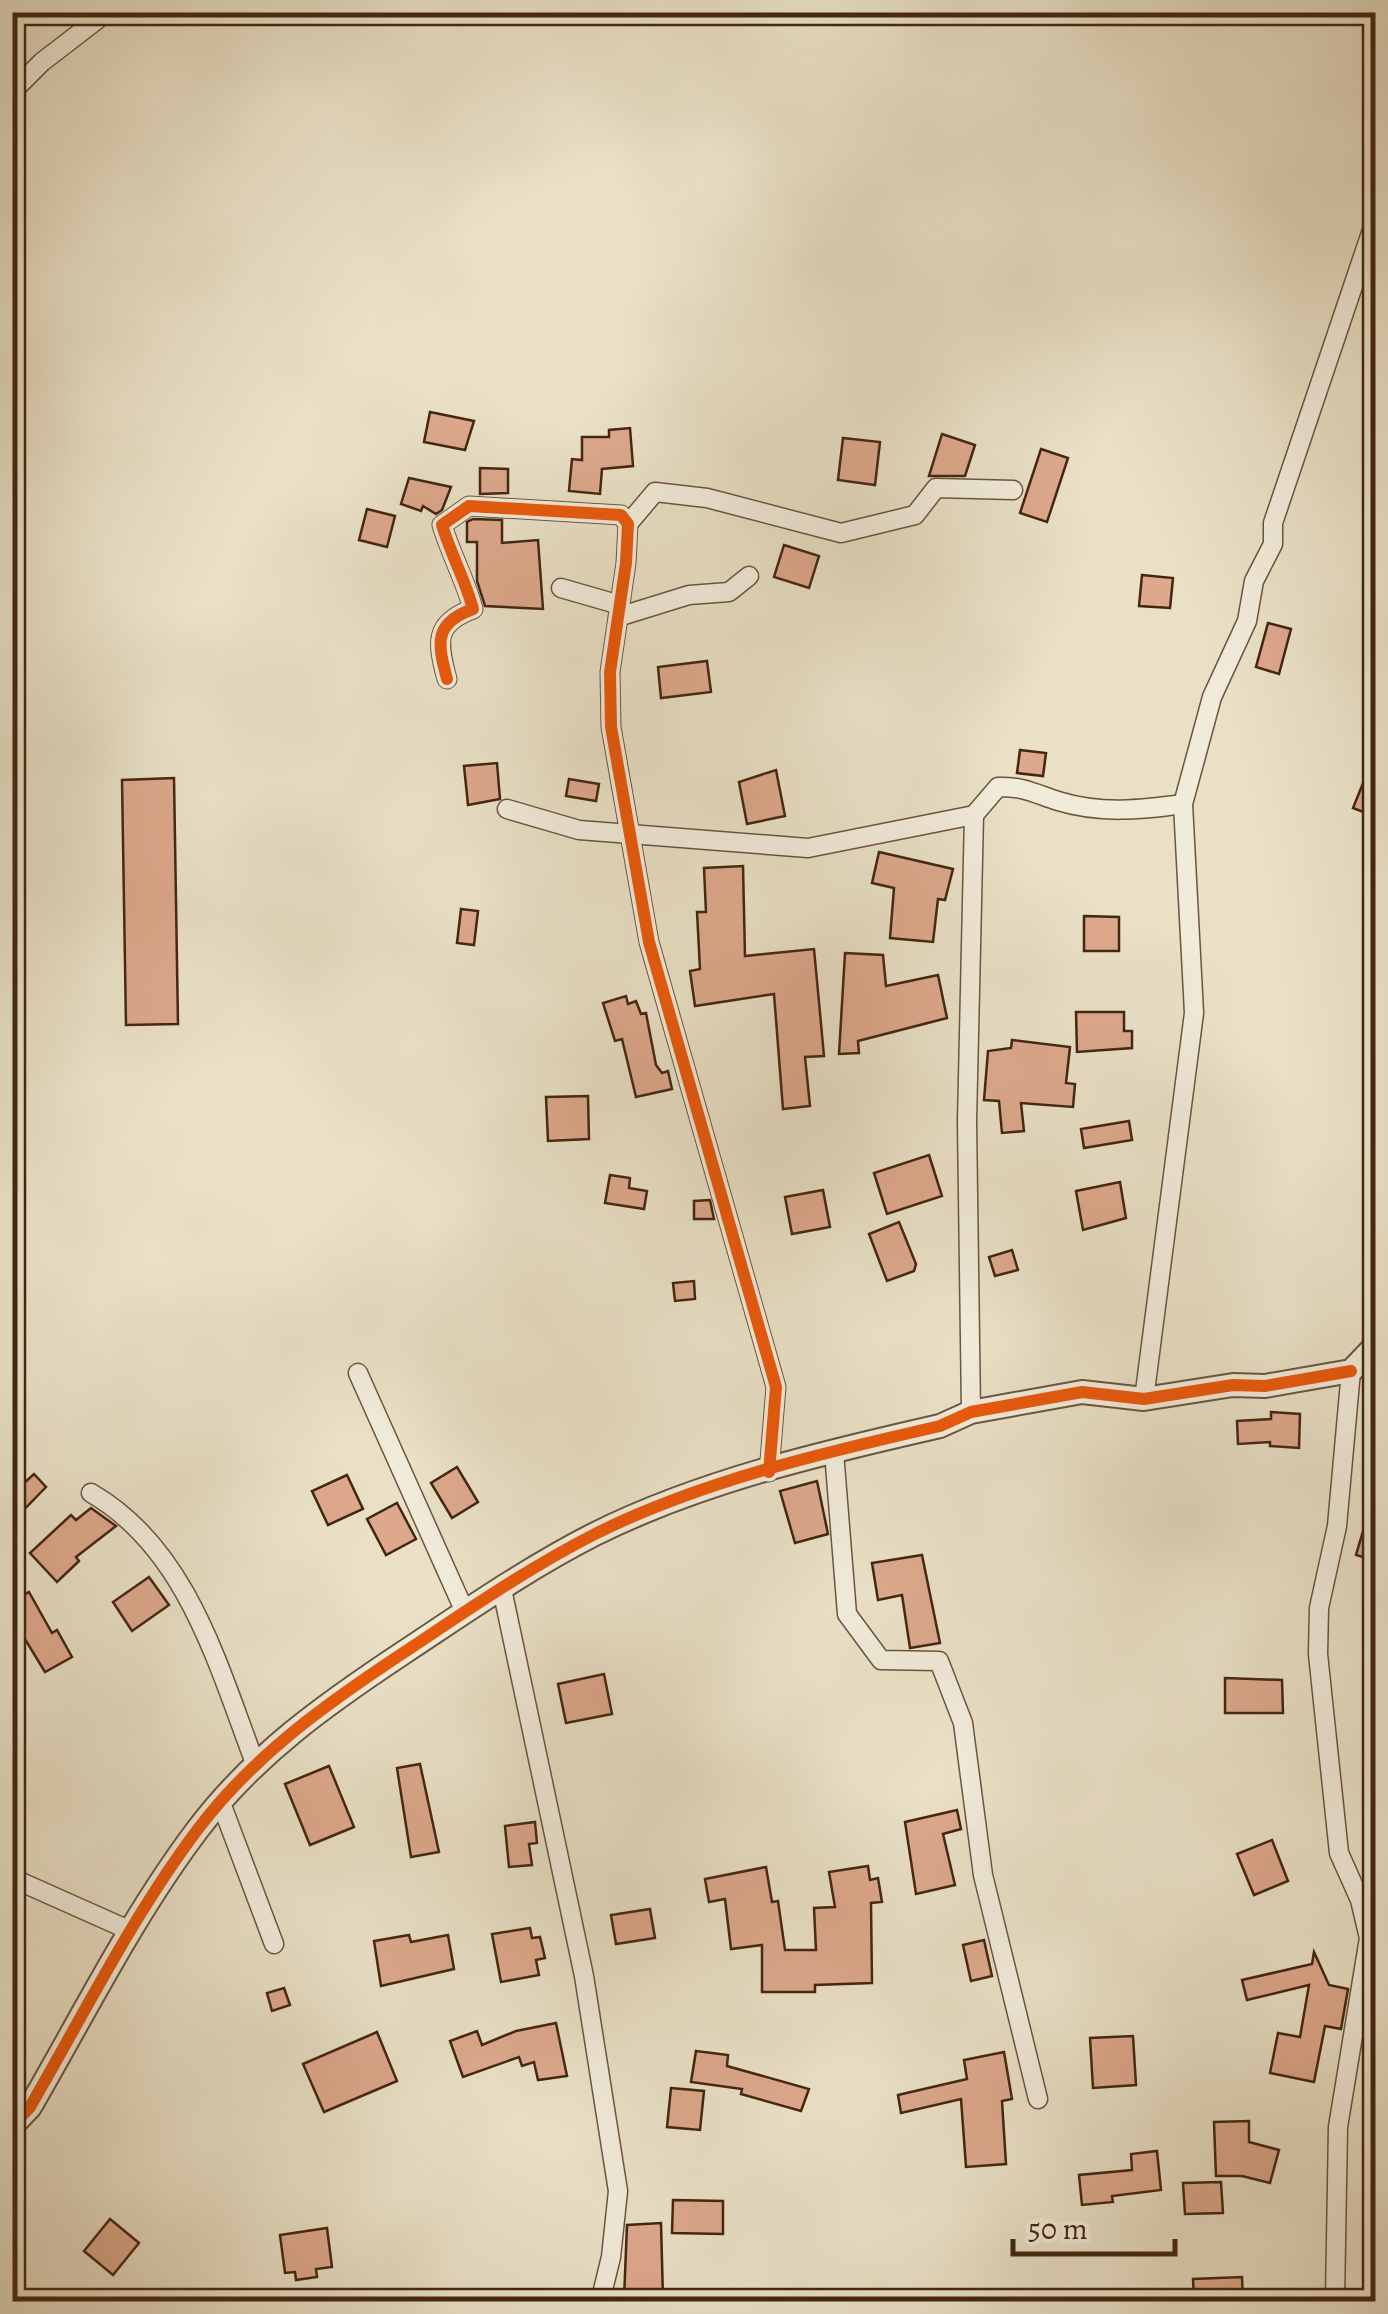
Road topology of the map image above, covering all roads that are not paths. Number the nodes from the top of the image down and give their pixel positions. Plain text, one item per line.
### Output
1 (106, 12) edge
2 (12, 92) edge
3 (1376, 218) edge
4 (1013, 490) dead end
5 (628, 524) junction
6 (748, 576) dead end
7 (561, 588) dead end
8 (619, 611) junction
9 (447, 679) dead end
10 (1183, 804) junction
11 (508, 809) dead end
12 (974, 816) junction
13 (630, 832) junction
14 (1376, 1344) edge
15 (1351, 1371) junction
16 (358, 1373) dead end
17 (1144, 1399) junction
18 (971, 1412) junction
19 (834, 1452) junction
20 (769, 1472) junction
21 (92, 1493) dead end
22 (502, 1589) junction
23 (465, 1612) junction
24 (255, 1763) junction
25 (221, 1802) junction
26 (12, 1878) edge
27 (131, 1931) junction
28 (274, 1944) dead end
29 (1038, 2099) dead end
30 (12, 2126) edge
31 (595, 2302) edge
32 (1331, 2302) edge

1 - 2 street
3 - 10 street
4 - 5 street
5 - 8 street
5 - 9 street
6 - 8 street
7 - 8 street
8 - 13 street
10 - 12 street
10 - 17 street
11 - 13 street
12 - 13 street
12 - 18 street
13 - 20 street
14 - 15 street
15 - 17 street
15 - 32 street
16 - 23 street
17 - 18 street
18 - 19 street
19 - 20 street
19 - 29 street
20 - 22 street
21 - 24 street
22 - 23 street
22 - 31 street
23 - 24 street
24 - 25 street
25 - 27 street
25 - 28 street
26 - 27 street
27 - 30 street

